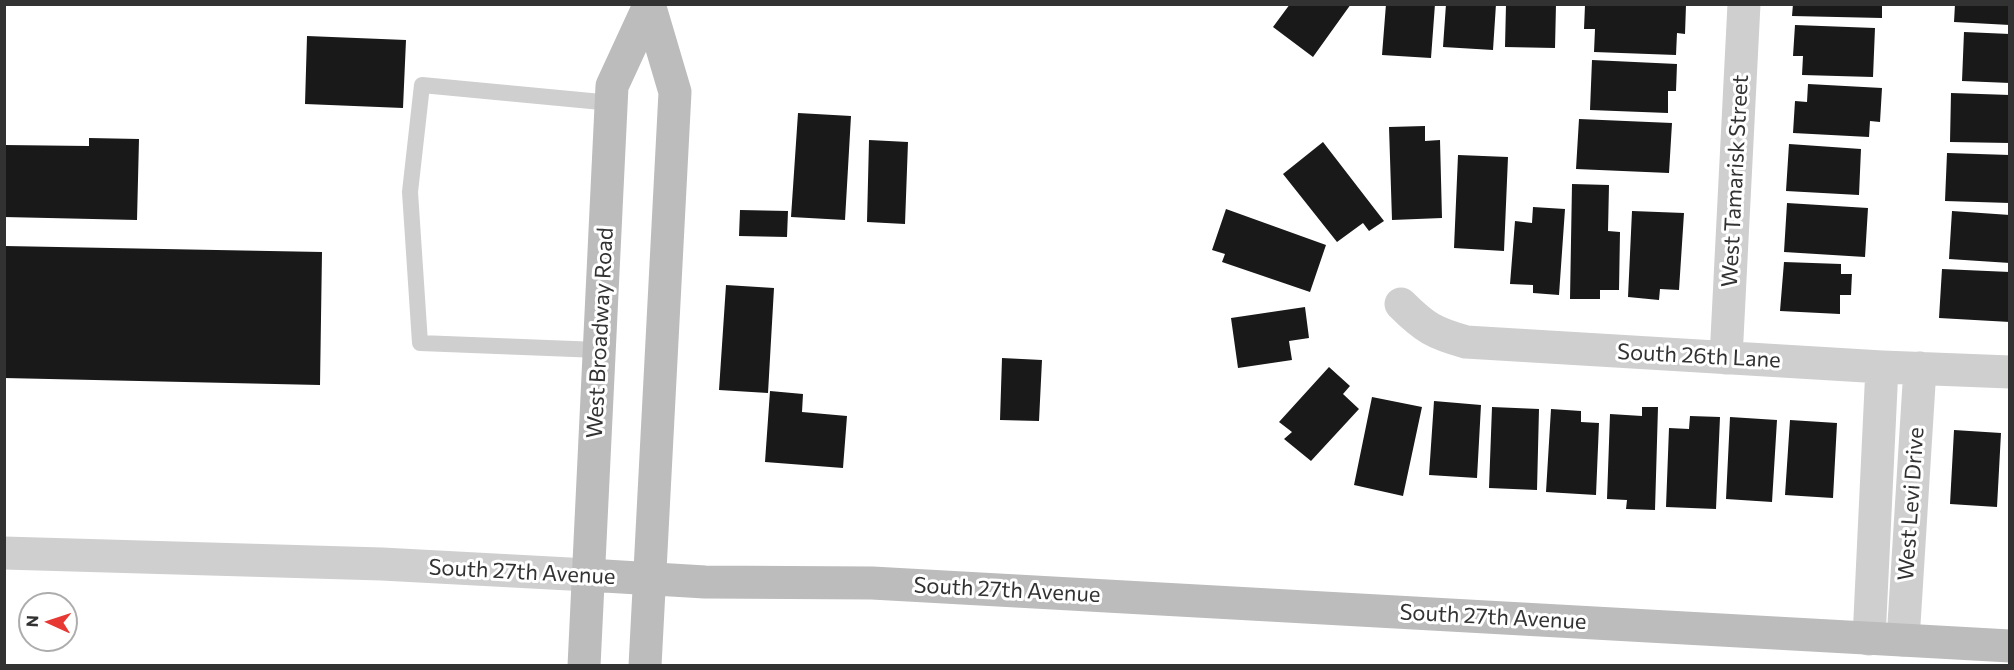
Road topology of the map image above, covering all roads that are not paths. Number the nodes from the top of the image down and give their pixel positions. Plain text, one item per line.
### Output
1 (1744, 4) edge
2 (648, 6) edge
3 (612, 103) junction
4 (1401, 304) dead end
5 (599, 350) junction
6 (1726, 357) junction
7 (1882, 367) junction
8 (1920, 368) junction
9 (2010, 372) edge
10 (4, 553) edge
11 (588, 575) junction
12 (648, 579) junction
13 (1869, 639) junction
14 (1903, 640) junction
15 (2010, 646) edge
16 (584, 666) edge
17 (645, 666) edge

1 - 6 street, West Tamarisk Street
2 - 3 main road, West Broadway Road
2 - 12 main road, West Broadway Road
3 - 5 main road, West Broadway Road
3 - 5 lane
4 - 6 street, South 26th Lane
5 - 11 main road, West Broadway Road
6 - 7 street, South 26th Lane
7 - 8 street, South 26th Lane
7 - 13 street, West Levi Drive
8 - 9 street, South 26th Lane
8 - 14 street, West Levi Drive
10 - 11 street, South 27th Avenue
11 - 12 main road, South 27th Avenue
11 - 16 main road, West Broadway Road
12 - 13 main road, South 27th Avenue
12 - 17 main road, West Broadway Road
13 - 14 main road, South 27th Avenue
14 - 15 main road, South 27th Avenue

